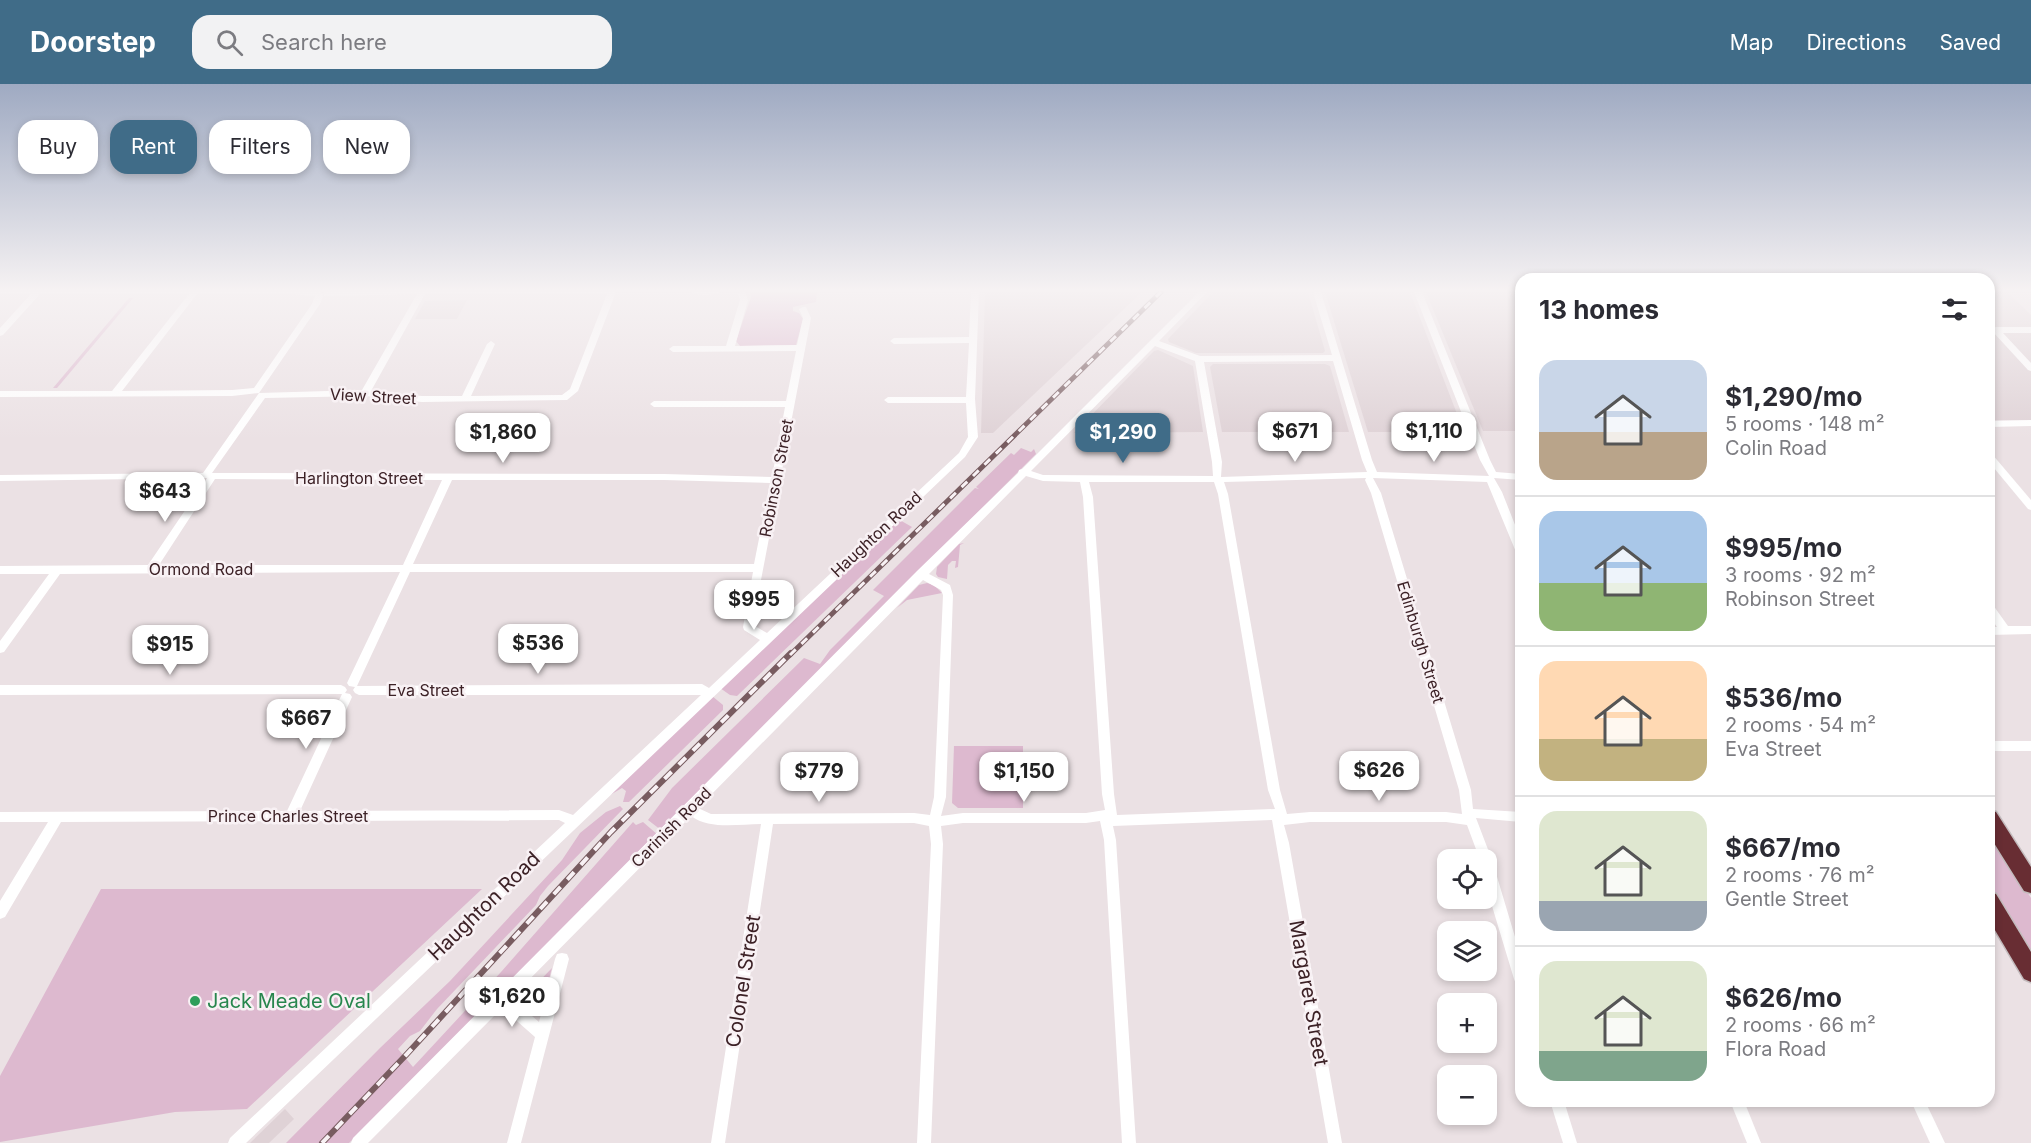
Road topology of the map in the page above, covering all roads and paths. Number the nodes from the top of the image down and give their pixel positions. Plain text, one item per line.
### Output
1 (156, 341) edge
2 (291, 341) edge
3 (394, 341) edge
4 (591, 341) edge
5 (732, 341) edge
6 (802, 341) edge
7 (974, 341) edge
8 (1331, 341) edge
9 (1438, 341) edge
10 (2007, 341) edge
11 (1153, 342) joint
12 (491, 344) dead end
13 (730, 348) junction
14 (800, 348) junction
15 (674, 349) dead end
16 (1336, 358) junction
17 (1199, 359) junction
18 (2031, 368) edge
19 (115, 393) junction
20 (260, 393) junction
21 (365, 393) junction
22 (0, 394) edge
23 (465, 399) junction
24 (888, 400) dead end
25 (971, 400) junction
26 (654, 404) dead end
27 (790, 404) junction
28 (2031, 423) edge
29 (1995, 424) edge
30 (1995, 463) edge
31 (1026, 471) junction
32 (1220, 477) junction
33 (1372, 477) junction
34 (1491, 477) junction
35 (1515, 477) edge
36 (0, 478) edge
37 (208, 478) junction
38 (448, 478) junction
39 (1088, 478) junction
40 (776, 480) junction
41 (2031, 507) edge
42 (1515, 537) edge
43 (152, 568) junction
44 (406, 568) junction
45 (759, 568) junction
46 (58, 569) junction
47 (0, 570) edge
48 (921, 574) junction
49 (1995, 616) edge
50 (1995, 630) edge
51 (2005, 630) junction
52 (2031, 630) edge
53 (763, 637) junction
54 (0, 649) edge
55 (356, 686) junction
56 (0, 690) edge
57 (344, 694) junction
58 (708, 694) junction
59 (1995, 746) edge
60 (2031, 746) edge
61 (694, 805) junction
62 (291, 816) junction
63 (0, 817) edge
64 (58, 817) junction
65 (1279, 817) junction
66 (1473, 817) junction
67 (1515, 817) edge
68 (939, 818) junction
69 (1109, 818) junction
70 (768, 819) junction
71 (574, 821) junction
72 (1995, 827) edge
73 (1483, 849) edge
74 (2031, 884) edge
75 (1497, 898) edge
76 (1995, 911) edge
77 (0, 913) edge
78 (562, 959) dead end
79 (1515, 959) edge
80 (2031, 972) edge
81 (501, 998) junction
82 (543, 1035) junction
83 (1559, 1107) edge
84 (1739, 1107) edge
85 (1921, 1107) edge
86 (236, 1143) edge
87 (358, 1143) edge
88 (514, 1143) edge
89 (718, 1143) edge
90 (924, 1143) edge
91 (1130, 1143) edge
92 (1335, 1143) edge
93 (1570, 1143) edge
94 (1754, 1143) edge
95 (1938, 1143) edge

1 - 19 street
2 - 20 street
3 - 21 street
4 - 23 street, View Street
5 - 13 street
6 - 14 street, Robinson Street
7 - 25 street
8 - 16 street, Edinburgh Street
9 - 34 street
10 - 18 street
11 - 17 street
11 - 31 street, Carinish Road
12 - 23 street
13 - 14 street
13 - 15 street
14 - 27 street, Robinson Street
16 - 17 street
16 - 33 street, Edinburgh Street
17 - 32 street, Margaret Street
19 - 20 street, View Street
19 - 22 street, View Street
20 - 21 street, View Street
20 - 37 street
21 - 23 street, View Street
24 - 25 street
25 - 53 street, Haughton Road
26 - 27 street
27 - 40 street, Robinson Street
28 - 29 street
30 - 41 street
31 - 39 street
31 - 48 street, Carinish Road
32 - 33 street
32 - 39 street
32 - 65 street, Margaret Street
33 - 34 street
33 - 66 street, Edinburgh Street
34 - 35 street
34 - 42 street
36 - 37 street, Harlington Street
37 - 38 street, Harlington Street
37 - 43 street
38 - 40 street, Harlington Street
38 - 44 street
39 - 69 street
40 - 45 street, Robinson Street
43 - 44 street, Ormond Road
43 - 46 street, Ormond Road
44 - 45 street, Ormond Road
44 - 55 street
45 - 53 street, Robinson Street
46 - 47 street, Ormond Road
46 - 54 street
48 - 61 street, Carinish Road
48 - 68 street
49 - 51 street
50 - 51 street
51 - 52 street
53 - 58 street, Haughton Road
55 - 57 street
55 - 58 street, Eva Street
56 - 57 street
57 - 62 street
58 - 71 street, Haughton Road
59 - 60 street
61 - 70 street
61 - 81 street, Carinish Road
62 - 64 street, Prince Charles Street
62 - 71 street, Prince Charles Street
63 - 64 street, Prince Charles Street
64 - 77 street
65 - 66 street
65 - 69 street
65 - 92 street, Margaret Street
66 - 67 street
66 - 73 street, Edinburgh Street
68 - 69 street
68 - 70 street
68 - 90 street
69 - 91 street
70 - 89 street, Colonel Street
71 - 86 street, Haughton Road
72 - 74 highway
75 - 79 street, Edinburgh Street
76 - 80 highway
78 - 82 street
81 - 82 street
81 - 87 street, Carinish Road
82 - 88 street
83 - 93 street
84 - 94 street
85 - 95 street

